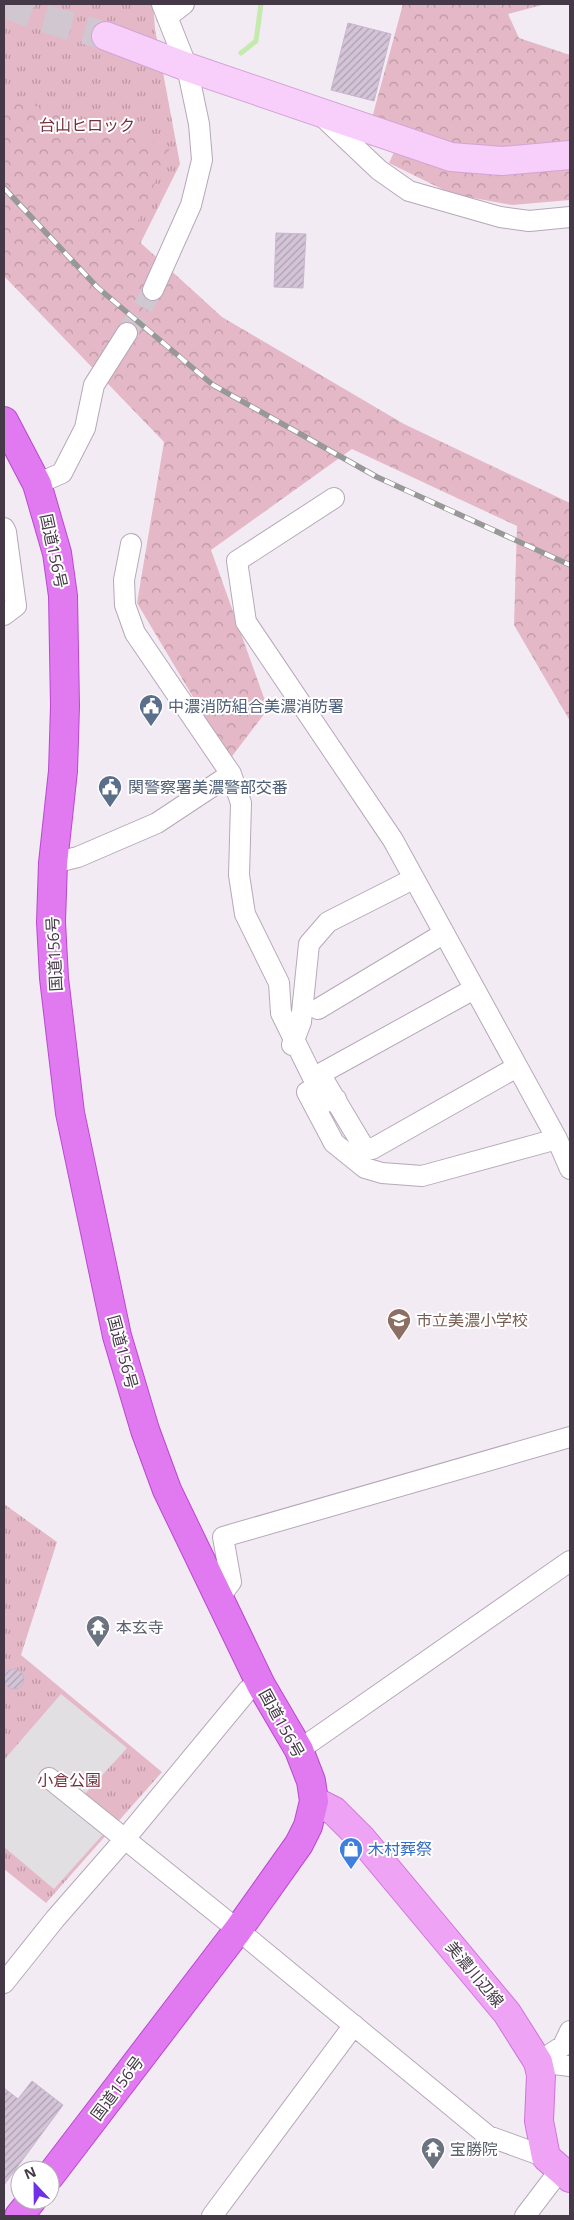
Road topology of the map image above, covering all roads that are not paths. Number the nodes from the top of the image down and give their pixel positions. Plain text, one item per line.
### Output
1 (184, 4) edge
2 (164, 10) edge
3 (106, 36) tunnel mouth
4 (187, 67) junction
5 (319, 112) junction
6 (570, 155) edge
7 (570, 217) edge
8 (153, 290) tunnel mouth
9 (127, 333) tunnel mouth
10 (4, 421) edge
11 (37, 484) junction
12 (334, 498) dead end
13 (4, 528) edge
14 (131, 544) dead end
15 (4, 615) edge
16 (231, 774) junction
17 (53, 863) junction
18 (413, 880) junction
19 (443, 934) junction
20 (474, 989) junction
21 (318, 1009) dead end
22 (294, 1038) junction
23 (517, 1067) junction
24 (336, 1099) junction
25 (556, 1140) junction
26 (570, 1169) edge
27 (570, 1436) edge
28 (570, 1561) edge
29 (218, 1598) junction
30 (261, 1685) junction
31 (299, 1750) junction
32 (49, 1778) dead end
33 (314, 1801) junction
34 (124, 1840) junction
35 (238, 1930) junction
36 (4, 1983) edge
37 (354, 2025) junction
38 (570, 2031) edge
39 (538, 2062) junction
40 (570, 2066) edge
41 (60, 2163) edge
42 (559, 2168) edge
43 (212, 2216) edge
44 (525, 2216) edge

1 - 2 street
2 - 4 street
3 - 4 street
4 - 5 street
4 - 8 street
5 - 6 street
5 - 7 street
9 - 11 street
10 - 11 highway, 国道156号
11 - 17 highway, 国道156号
12 - 18 street
13 - 15 street
14 - 16 street
16 - 17 street
16 - 22 street
17 - 29 highway, 国道156号
18 - 19 street
18 - 22 street
19 - 20 street
19 - 21 street
20 - 23 street
20 - 24 street
22 - 24 street
22 - 25 street
23 - 24 street
23 - 25 street
25 - 26 street
27 - 29 street
28 - 31 street
29 - 30 highway, 国道156号
30 - 31 highway, 国道156号
30 - 34 street
31 - 33 highway, 国道156号
32 - 34 street
33 - 35 highway, 国道156号
33 - 39 main road, 美濃川辺線
34 - 35 street
34 - 36 street
35 - 37 street
35 - 41 highway, 国道156号
37 - 42 street
37 - 43 street
38 - 39 street
39 - 40 street
39 - 42 main road, 美濃川辺線
42 - 44 street

